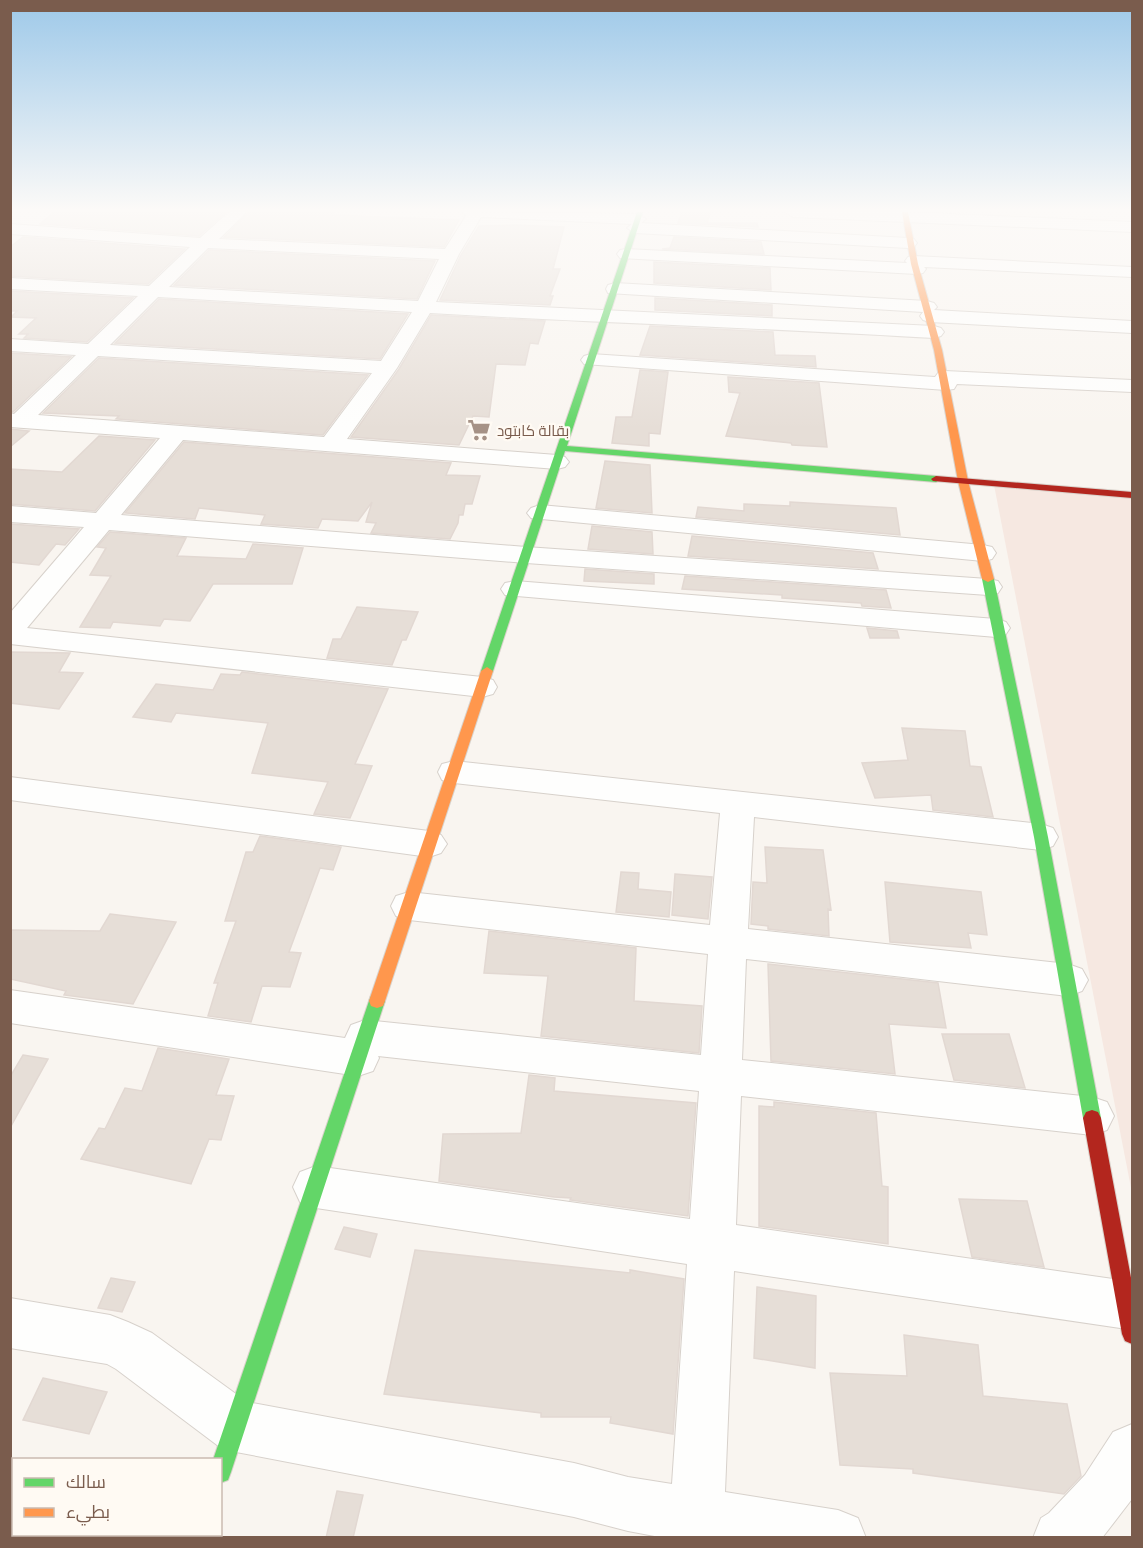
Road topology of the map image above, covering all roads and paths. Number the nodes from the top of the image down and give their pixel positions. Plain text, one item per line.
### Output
1 (30, 284) edge
2 (160, 284) edge
3 (435, 284) edge
4 (617, 284) edge
5 (774, 284) edge
6 (921, 284) edge
7 (615, 289) junction
8 (152, 292) junction
9 (774, 298) junction
10 (424, 308) junction
11 (605, 318) junction
12 (930, 318) junction
13 (1132, 327) edge
14 (10, 345) edge
15 (772, 348) junction
16 (91, 351) junction
17 (591, 360) junction
18 (387, 368) junction
19 (946, 380) junction
20 (1132, 386) edge
21 (15, 421) edge
22 (177, 432) junction
23 (332, 443) junction
24 (559, 455) junction
25 (963, 480) junction
26 (1132, 495) edge
27 (540, 513) junction
28 (10, 514) edge
29 (103, 521) junction
30 (757, 532) junction
31 (983, 553) junction
32 (526, 555) junction
33 (753, 571) junction
34 (988, 587) junction
35 (515, 589) junction
36 (750, 607) junction
37 (996, 628) junction
38 (10, 631) edge
39 (10, 635) edge
40 (482, 687) junction
41 (454, 772) junction
42 (10, 788) edge
43 (738, 803) junction
44 (1041, 837) junction
45 (429, 844) junction
46 (409, 906) junction
47 (728, 942) junction
48 (1068, 980) junction
49 (10, 1006) edge
50 (362, 1047) junction
51 (722, 1075) junction
52 (1092, 1116) junction
53 (316, 1187) junction
54 (712, 1244) junction
55 (1130, 1319) edge
56 (10, 1323) edge
57 (228, 1449) edge
58 (1132, 1451) edge
59 (697, 1514) junction
60 (838, 1538) edge
61 (1061, 1538) edge

1 - 8 street
2 - 8 street
3 - 10 street
4 - 7 street
5 - 9 street
6 - 12 street
7 - 9 street
7 - 11 street
8 - 10 street
8 - 16 street
9 - 12 street
9 - 15 street
10 - 11 street
10 - 18 street
11 - 15 street
11 - 17 street
12 - 13 street
12 - 15 street
12 - 19 street
14 - 16 street
15 - 17 street
15 - 19 street
16 - 18 street
16 - 21 street
17 - 24 street
18 - 23 street
19 - 20 street
19 - 25 street
21 - 22 street
22 - 23 street
22 - 29 street
23 - 24 street
24 - 25 street
24 - 27 street
25 - 26 street
25 - 31 street
27 - 30 street
27 - 32 street
28 - 29 street
29 - 32 street
29 - 38 street
30 - 31 street
30 - 33 street
31 - 34 street
32 - 33 street
32 - 35 street
33 - 34 street
33 - 36 street
34 - 37 street
35 - 36 street
35 - 40 street
36 - 37 street
37 - 44 street
39 - 40 street
40 - 41 street
41 - 43 street
41 - 45 street
42 - 45 street
43 - 44 street
43 - 47 street
44 - 48 street
45 - 46 street
46 - 47 street
46 - 50 street
47 - 48 street
47 - 51 street
48 - 52 street
49 - 50 street
50 - 51 street
50 - 53 street
51 - 52 street
51 - 54 street
52 - 55 street
53 - 54 street
53 - 57 street
54 - 55 street
54 - 59 street
56 - 57 street
57 - 59 street
58 - 61 street
59 - 60 street

